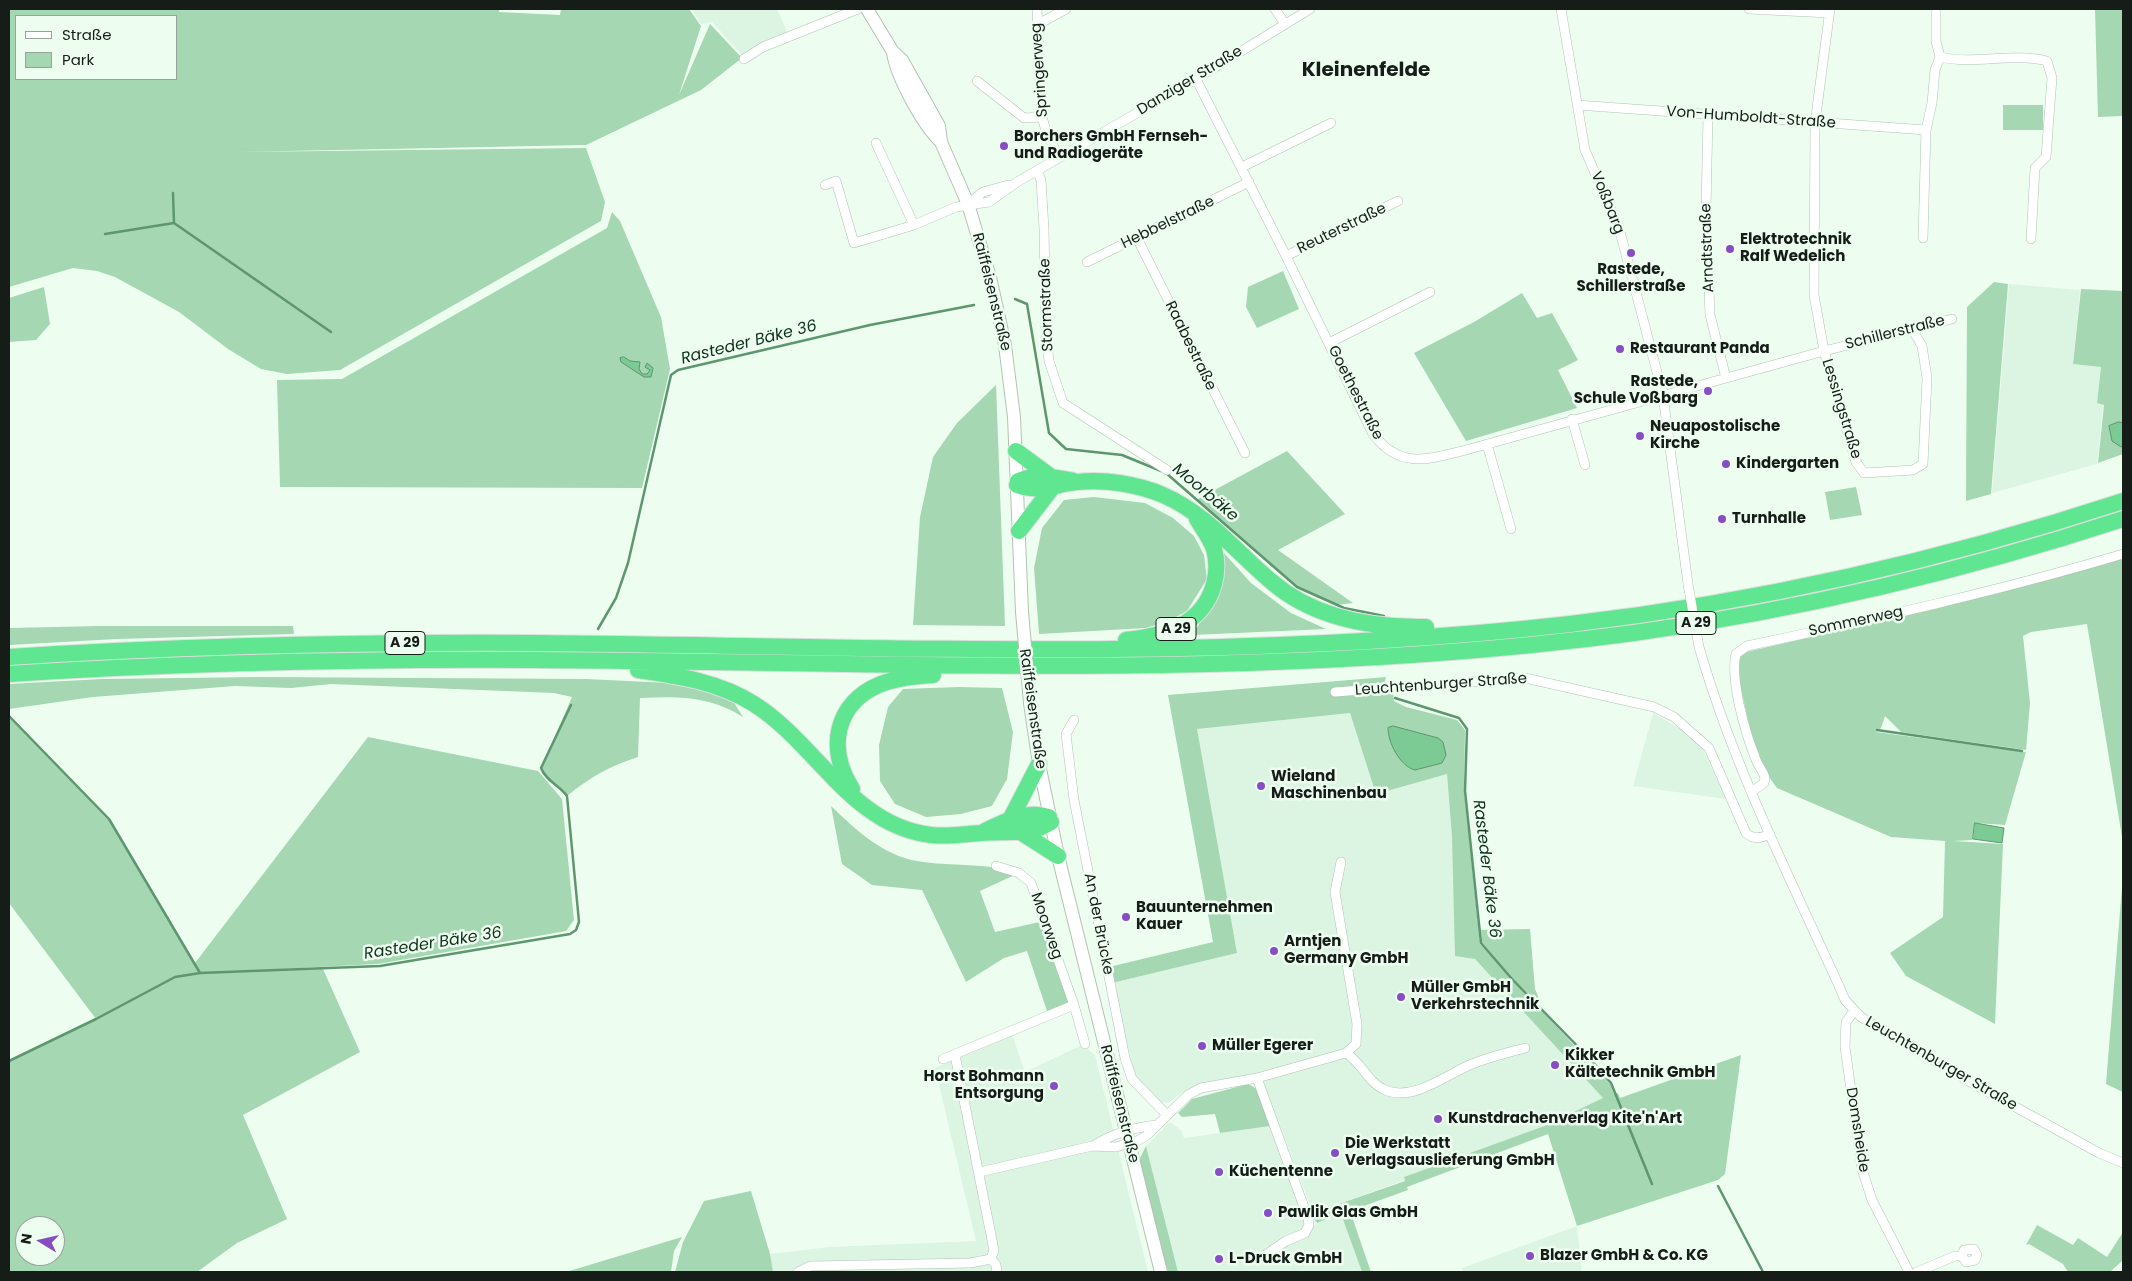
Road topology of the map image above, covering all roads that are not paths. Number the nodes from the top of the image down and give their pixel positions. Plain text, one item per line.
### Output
1 (858, 9) edge
2 (867, 9) edge
3 (1037, 9) edge
4 (1066, 9) edge
5 (1275, 9) edge
6 (1310, 9) edge
7 (1561, 9) edge
8 (1749, 9) edge
9 (1936, 9) edge
10 (1829, 11) edge
11 (1037, 22) junction
12 (1285, 24) junction
13 (1940, 57) junction
14 (744, 59) dead end
15 (1196, 79) junction
16 (977, 81) dead end
17 (1577, 104) junction
18 (1708, 116) junction
19 (1042, 117) junction
20 (1331, 123) dead end
21 (1815, 123) junction
22 (1926, 130) junction
23 (876, 143) dead end
24 (1059, 157) junction
25 (1242, 167) junction
26 (1037, 171) junction
27 (1249, 182) junction
28 (825, 186) dead end
29 (1398, 201) dead end
30 (968, 204) junction
31 (914, 225) junction
32 (1137, 238) junction
33 (1923, 238) dead end
34 (2031, 239) dead end
35 (1286, 256) junction
36 (1088, 262) dead end
37 (1430, 292) dead end
38 (1952, 319) dead end
39 (1912, 329) junction
40 (1329, 343) junction
41 (1824, 351) junction
42 (1726, 378) junction
43 (1663, 395) junction
44 (1572, 420) junction
45 (1487, 444) junction
46 (1016, 450) junction
47 (1245, 453) dead end
48 (1585, 465) dead end
49 (1167, 470) dead end
50 (1051, 482) junction
51 (1018, 483) junction
52 (2123, 501) edge
53 (1194, 512) junction
54 (2123, 519) edge
55 (1511, 529) dead end
56 (1019, 531) junction
57 (2123, 554) edge
58 (1570, 624) junction
59 (1040, 649) junction
60 (9, 657) edge
61 (533, 660) junction
62 (1039, 666) junction
63 (9, 674) edge
64 (1335, 692) dead end
65 (1074, 720) dead end
66 (1039, 764) junction
67 (1751, 792) junction
68 (858, 800) junction
69 (1011, 818) junction
70 (1050, 819) junction
71 (981, 832) junction
72 (1022, 833) junction
73 (1770, 834) junction
74 (1058, 856) junction
75 (1341, 862) dead end
76 (996, 866) dead end
77 (1074, 1005) junction
78 (1854, 1011) junction
79 (1085, 1044) dead end
80 (1524, 1048) dead end
81 (1346, 1053) junction
82 (955, 1055) junction
83 (943, 1059) dead end
84 (1257, 1078) junction
85 (1168, 1115) junction
86 (1156, 1125) junction
87 (1126, 1137) junction
88 (2123, 1163) edge
89 (980, 1172) junction
90 (1962, 1256) dead end
91 (991, 1259) junction
92 (1258, 1260) dead end
93 (798, 1272) edge
94 (997, 1272) edge
95 (1161, 1272) edge
96 (1908, 1272) edge
97 (1917, 1272) edge

1 - 14 street
2 - 30 main road, Raiffeisenstraße
3 - 11 street, Springerweg
4 - 11 street
5 - 12 street
6 - 12 street, Danziger Straße
7 - 17 street, Voßbarg
8 - 10 street
9 - 13 street
10 - 21 street
11 - 19 street, Springerweg
12 - 15 street, Danziger Straße
13 - 22 street
13 - 34 street
15 - 24 street, Danziger Straße
15 - 25 street, Goethestraße
16 - 19 street
17 - 18 street, Von-Humboldt-Straße
17 - 43 street, Voßbarg
18 - 21 street, Von-Humboldt-Straße
18 - 42 street, Arndtstraße
19 - 24 street, Springerweg
20 - 25 street
21 - 22 street, Von-Humboldt-Straße
21 - 41 street
22 - 33 street
23 - 31 street
24 - 26 street, Danziger Straße
25 - 27 street, Goethestraße
26 - 30 street, Danziger Straße
26 - 49 street, Stormstraße
27 - 32 street, Hebbelstraße
27 - 35 street, Goethestraße
28 - 31 street, Danziger Straße
29 - 35 street, Reuterstraße
30 - 31 street, Danziger Straße
30 - 46 main road, Raiffeisenstraße
32 - 36 street, Hebbelstraße
32 - 47 street, Raabestraße
35 - 40 street, Goethestraße
37 - 40 street
38 - 39 street, Schillerstraße
39 - 41 street, Schillerstraße
39 - 41 street, Lessingstraße
40 - 45 street, Goethestraße
41 - 42 street, Schillerstraße
42 - 43 street, Schillerstraße
43 - 44 street, Goethestraße
43 - 67 street, Leuchtenburger Straße, bridge
44 - 45 street, Goethestraße
44 - 48 street
45 - 55 street
46 - 50 highway
46 - 51 main road, Raiffeisenstraße
50 - 51 highway
50 - 53 highway
50 - 56 highway
51 - 56 main road, Raiffeisenstraße
52 - 58 highway, A 29
53 - 58 highway
53 - 59 highway, A 29
54 - 62 highway, A 29
56 - 66 main road, Raiffeisenstraße, bridge
57 - 67 street, Sommerweg
58 - 59 highway, A 29
59 - 60 highway, A 29
61 - 62 highway, A 29
61 - 63 highway, A 29
61 - 68 highway
62 - 68 highway, A 29
64 - 73 street, Leuchtenburger Straße
65 - 85 street, An der Brücke
66 - 69 highway
66 - 70 main road, Raiffeisenstraße
67 - 73 street, Leuchtenburger Straße
68 - 71 highway, A 29
69 - 70 highway, A 29
69 - 71 highway, A 29
70 - 72 highway
70 - 74 main road, Raiffeisenstraße
71 - 72 highway
72 - 74 highway
73 - 78 street, Leuchtenburger Straße
74 - 87 main road, Raiffeisenstraße
75 - 81 street
76 - 77 street, Moorweg
77 - 79 street, Moorweg
77 - 82 street
78 - 88 street, Leuchtenburger Straße
78 - 96 street, Domsheide
80 - 81 street
81 - 84 street
82 - 83 street
82 - 89 street
84 - 85 street
84 - 92 street
85 - 86 street
86 - 87 street
86 - 87 street
87 - 89 street
87 - 95 main road, Raiffeisenstraße
89 - 91 street
90 - 97 street
91 - 93 street
91 - 94 street

